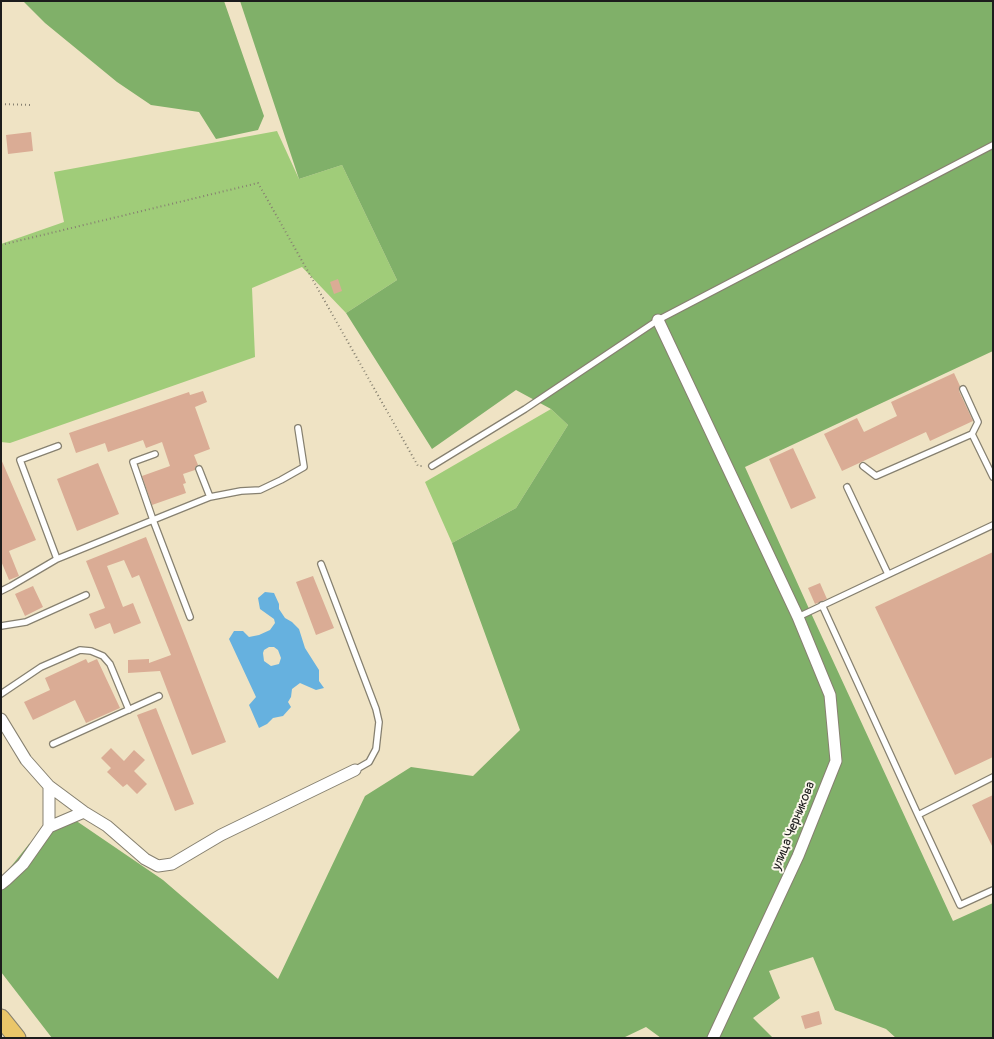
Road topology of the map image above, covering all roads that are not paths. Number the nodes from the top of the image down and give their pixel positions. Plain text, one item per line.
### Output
1 (993, 145) edge
2 (658, 320) junction
3 (963, 389) dead end
4 (298, 428) dead end
5 (972, 434) junction
6 (58, 446) dead end
7 (155, 454) dead end
8 (432, 466) road end
9 (863, 466) dead end
10 (199, 469) dead end
11 (993, 477) edge
12 (847, 487) dead end
13 (210, 497) junction
14 (153, 520) junction
15 (993, 525) edge
16 (57, 559) junction
17 (321, 564) dead end
18 (888, 574) junction
19 (1, 591) edge
20 (86, 595) dead end
21 (822, 605) junction
22 (190, 617) dead end
23 (798, 617) junction
24 (1, 626) edge
25 (1, 694) edge
26 (159, 696) dead end
27 (129, 710) junction
28 (1, 719) edge
29 (53, 744) dead end
30 (355, 770) joint
31 (993, 777) edge
32 (49, 786) junction
33 (84, 812) junction
34 (918, 815) junction
35 (49, 827) junction
36 (1, 884) edge
37 (993, 890) edge
38 (1, 1018) edge
39 (17, 1038) edge
40 (712, 1038) edge

1 - 2 lane
2 - 8 lane
2 - 23 street, улица Черникова
3 - 5 lane
4 - 13 lane
5 - 9 lane
5 - 11 lane
6 - 16 lane
7 - 14 lane
10 - 13 lane
12 - 18 lane
13 - 14 lane
14 - 16 lane
14 - 22 lane
15 - 18 lane
16 - 19 lane
17 - 30 lane
18 - 21 lane
20 - 24 lane
21 - 23 lane
21 - 34 lane
23 - 40 street, улица Черникова
25 - 27 lane
26 - 27 lane
27 - 29 lane
28 - 32 street
30 - 33 street
31 - 34 lane
32 - 33 street
32 - 35 street
33 - 35 street
34 - 37 lane
35 - 36 street
38 - 39 main road

